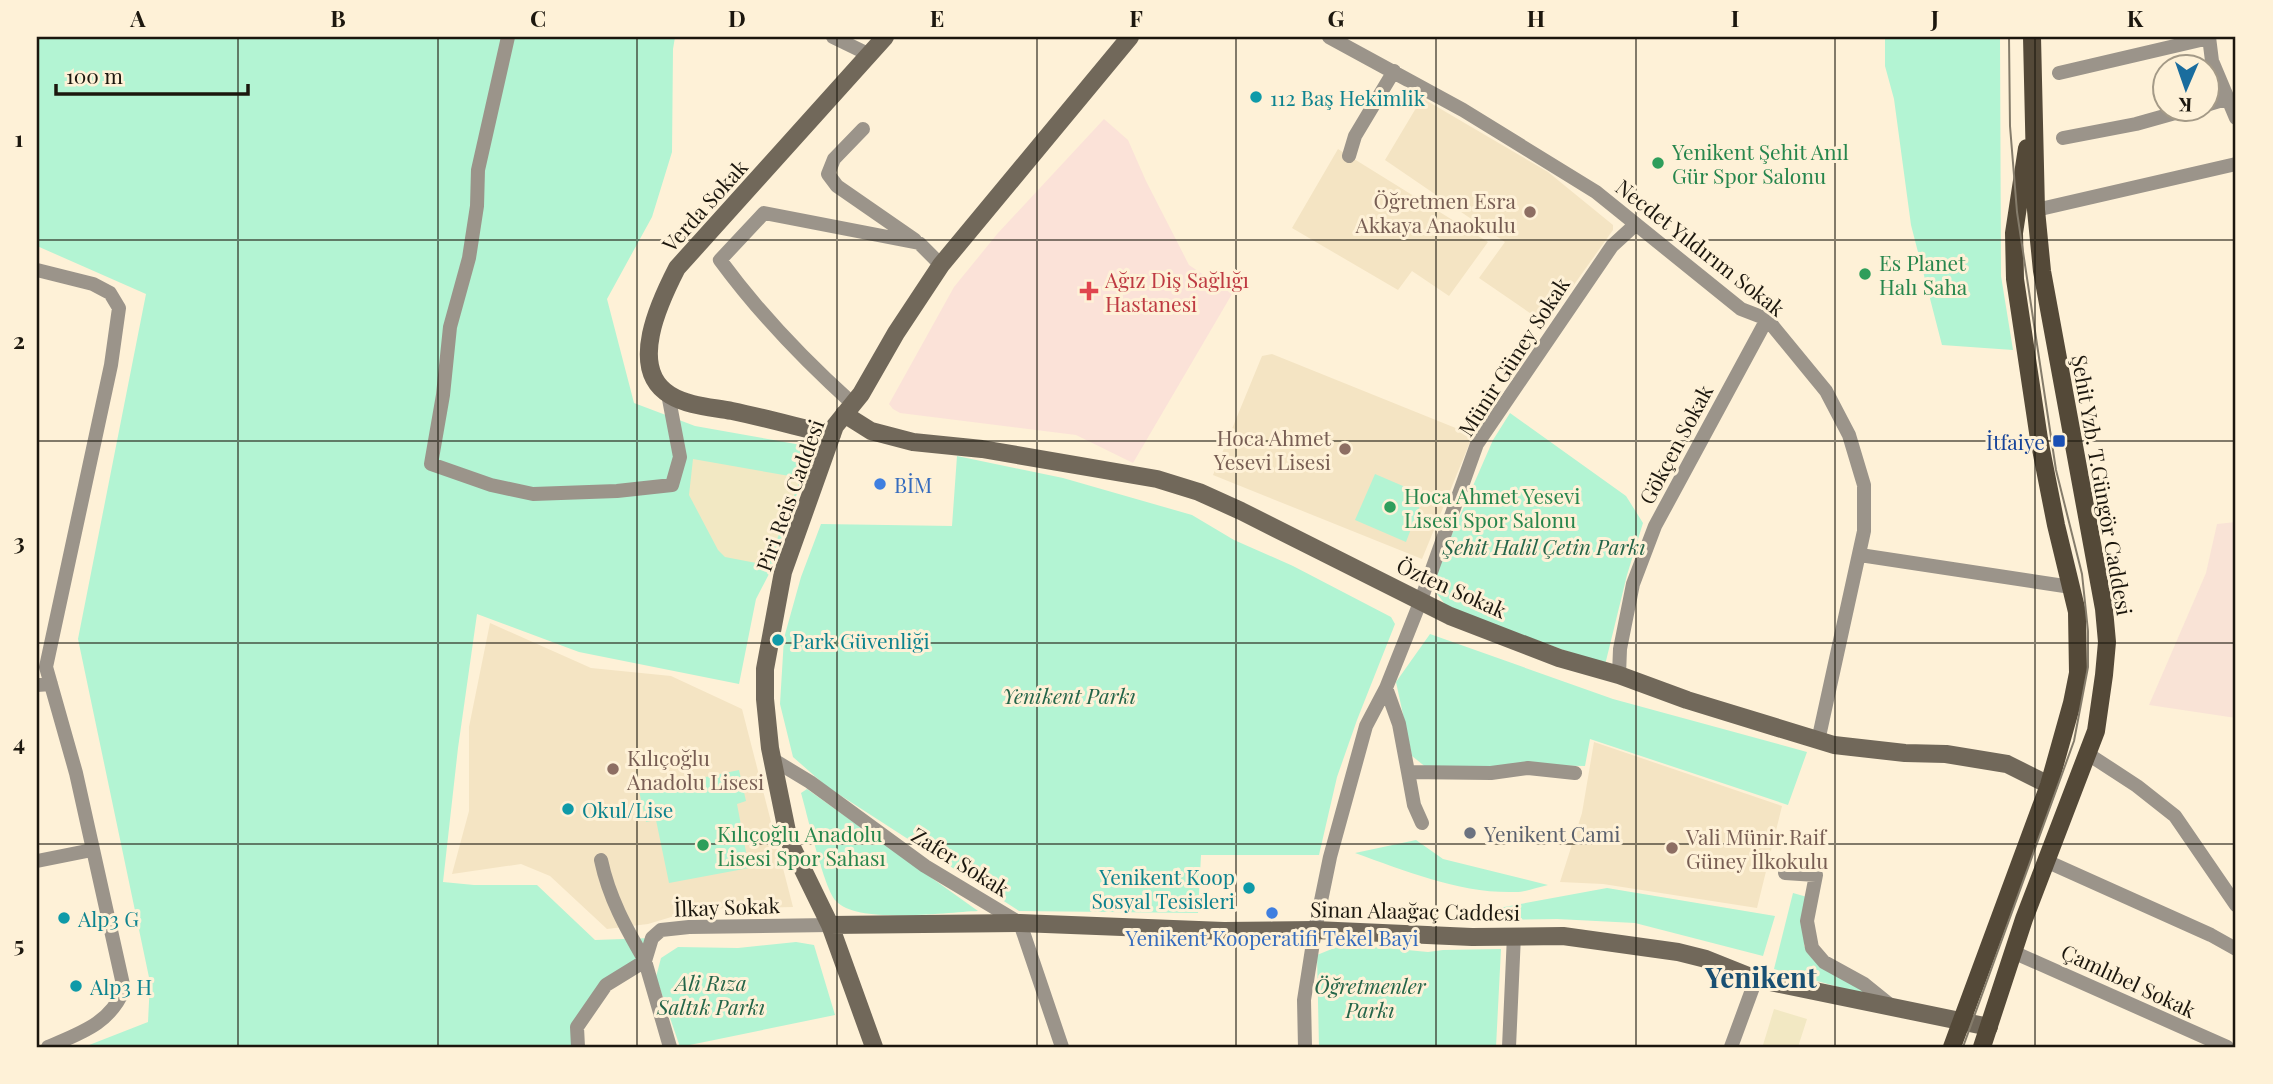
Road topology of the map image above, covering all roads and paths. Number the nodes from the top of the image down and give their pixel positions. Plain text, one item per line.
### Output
1 (508, 37) edge
2 (833, 37) edge
3 (885, 37) edge
4 (1130, 37) edge
5 (1329, 37) edge
6 (2032, 37) edge
7 (2208, 38) edge
8 (868, 54) junction
9 (1394, 71) junction
10 (2059, 73) dead end
11 (2226, 99) junction
12 (2220, 101) edge
13 (2034, 103) junction
14 (2236, 118) edge
15 (2150, 120) edge
16 (863, 129) dead end
17 (2063, 138) dead end
18 (1349, 156) dead end
19 (2236, 164) edge
20 (2036, 210) junction
21 (1636, 224) junction
22 (919, 243) junction
23 (941, 265) junction
24 (37, 270) edge
25 (1767, 319) junction
26 (668, 394) junction
27 (848, 409) junction
28 (832, 435) junction
29 (1860, 555) junction
30 (2071, 587) junction
31 (1421, 600) junction
32 (1619, 675) junction
33 (44, 685) edge
34 (1386, 688) junction
35 (1818, 741) junction
36 (2088, 754) junction
37 (772, 759) junction
38 (1408, 772) junction
39 (1575, 773) dead end
40 (2049, 785) junction
41 (1422, 823) dead end
42 (92, 850) junction
43 (601, 860) dead end
44 (2046, 861) junction
45 (37, 862) edge
46 (1785, 873) dead end
47 (2236, 905) edge
48 (1020, 923) junction
49 (830, 925) junction
50 (1315, 930) junction
51 (1514, 935) junction
52 (2236, 949) edge
53 (2013, 952) junction
54 (646, 961) junction
55 (1756, 979) junction
56 (1891, 1006) junction
57 (1962, 1021) junction
58 (1989, 1027) junction
59 (48, 1047) edge
60 (578, 1047) edge
61 (670, 1047) edge
62 (874, 1047) edge
63 (1062, 1047) edge
64 (1305, 1047) edge
65 (1509, 1047) edge
66 (1731, 1047) edge
67 (1952, 1047) edge
68 (1983, 1047) edge
69 (2227, 1047) edge

1 - 26 street
2 - 8 street
3 - 8 street, Verda Sokak
4 - 23 street, Piri Reis Caddesi
5 - 9 street, Necdet Yıldırım Sokak
6 - 13 main road, Şehit Yzb. T.Güngör Caddesi
7 - 10 street
7 - 11 street
8 - 26 street, Verda Sokak
9 - 18 street
9 - 21 street, Necdet Yıldırım Sokak
11 - 12 street
11 - 14 street
13 - 20 main road, Şehit Yzb. T.Güngör Caddesi
13 - 30 main road
15 - 17 street
16 - 22 street
19 - 20 street
20 - 36 main road, Şehit Yzb. T.Güngör Caddesi
21 - 25 street, Necdet Yıldırım Sokak
21 - 31 street, Münir Güney Sokak
22 - 23 street
22 - 27 street
23 - 27 street, Piri Reis Caddesi
24 - 33 street
25 - 29 street, Necdet Yıldırım Sokak
25 - 32 street, Gökçen Sokak
26 - 28 street
27 - 28 street, Piri Reis Caddesi
27 - 31 street, Özten Sokak
28 - 37 street, Piri Reis Caddesi
29 - 30 street
29 - 35 street, Necdet Yıldırım Sokak
30 - 40 main road
31 - 32 street, Özten Sokak
31 - 34 street, Münir Güney Sokak
32 - 35 street, Özten Sokak
33 - 42 street
34 - 38 street
34 - 50 street, Münir Güney Sokak
35 - 40 street, Özten Sokak
36 - 44 main road, Şehit Yzb. T.Güngör Caddesi
36 - 47 street
37 - 48 street, Zafer Sokak
37 - 49 street, Piri Reis Caddesi
38 - 39 street
38 - 41 street
40 - 57 main road
42 - 45 street
42 - 59 street
43 - 54 street
44 - 52 street
44 - 53 main road, Şehit Yzb. T.Güngör Caddesi
46 - 56 street
48 - 49 street, Sinan Alaağaç Caddesi
48 - 50 street, Sinan Alaağaç Caddesi
48 - 63 street, Zafer Sokak
49 - 54 street, İlkay Sokak
49 - 62 street, Piri Reis Caddesi
50 - 51 street, Sinan Alaağaç Caddesi
50 - 64 street, Münir Güney Sokak
51 - 55 street, Sinan Alaağaç Caddesi
51 - 65 street
53 - 58 main road, Şehit Yzb. T.Güngör Caddesi
53 - 69 street, Çamlıbel Sokak
54 - 60 street
54 - 61 street
55 - 56 street, Sinan Alaağaç Caddesi
55 - 66 street
56 - 57 street, Sinan Alaağaç Caddesi
57 - 58 street, Sinan Alaağaç Caddesi
57 - 67 main road
58 - 68 main road, Şehit Yzb. T.Güngör Caddesi

